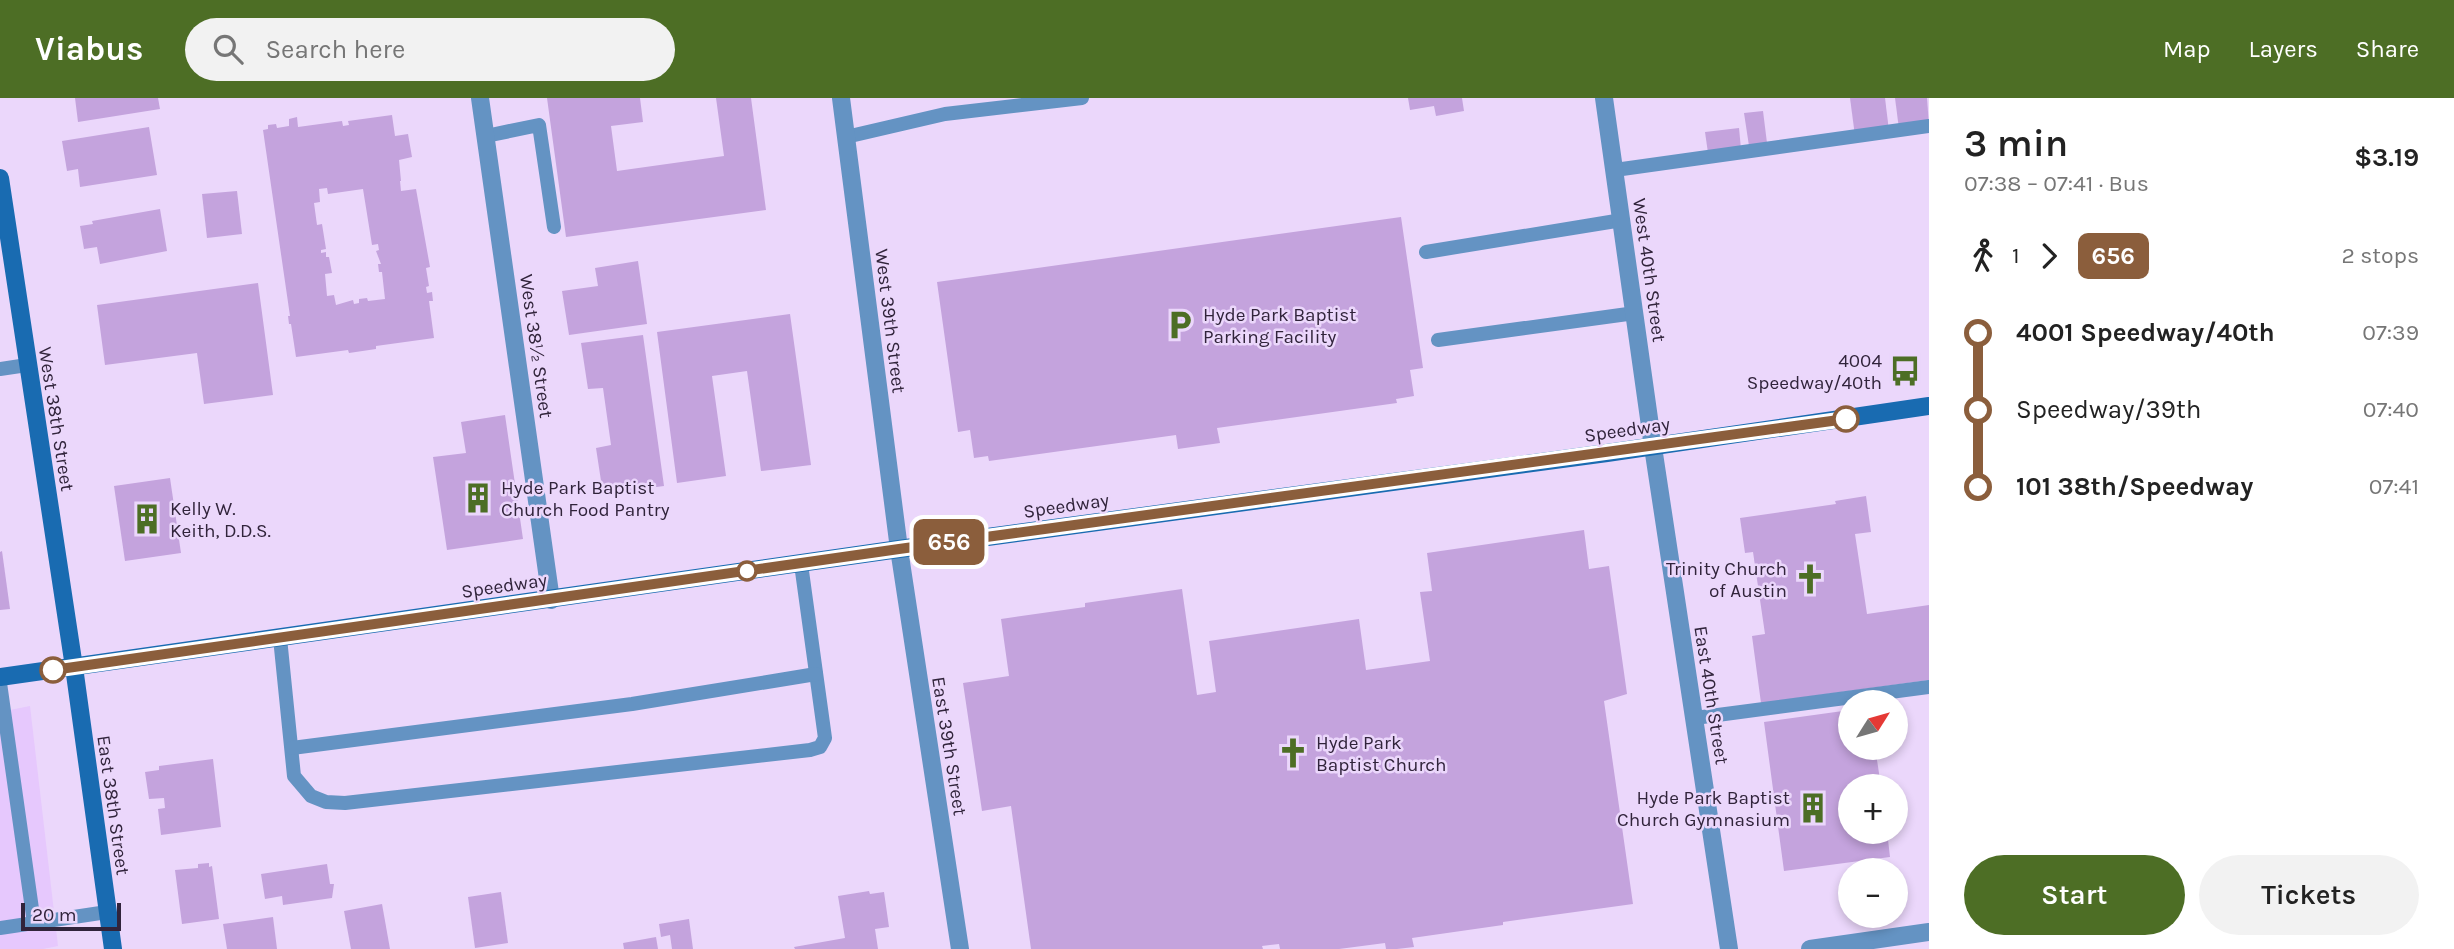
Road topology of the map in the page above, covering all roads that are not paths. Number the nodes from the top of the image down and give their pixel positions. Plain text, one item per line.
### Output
1 (480, 98) edge
2 (841, 98) edge
3 (1083, 98) edge
4 (1605, 98) edge
5 (1929, 126) edge
6 (485, 136) junction
7 (846, 137) junction
8 (1615, 170) junction
9 (0, 178) edge
10 (1622, 220) junction
11 (554, 227) dead end
12 (1426, 251) dead end
13 (1635, 313) junction
14 (1438, 340) dead end
15 (27, 365) junction
16 (0, 369) edge
17 (1929, 406) edge
18 (1653, 447) junction
19 (899, 549) junction
20 (801, 564) junction
21 (551, 600) junction
22 (280, 638) junction
23 (74, 667) junction
24 (816, 674) junction
25 (0, 677) edge
26 (0, 683) edge
27 (1929, 687) edge
28 (1695, 718) junction
29 (292, 748) junction
30 (107, 912) junction
31 (34, 923) junction
32 (0, 928) edge
33 (1929, 932) edge
34 (113, 949) edge
35 (960, 949) edge
36 (1728, 949) edge
37 (1810, 949) edge

1 - 6 street, West 38½ Street
2 - 7 street, West 39th Street
3 - 7 lane
4 - 8 street, West 40th Street
5 - 8 lane
6 - 11 lane
6 - 21 street, West 38½ Street
7 - 19 street, West 39th Street
8 - 10 street, West 40th Street
9 - 15 street, West 38th Street
10 - 12 lane
10 - 13 street, West 40th Street
13 - 14 lane
13 - 18 street, West 40th Street
15 - 16 lane
15 - 23 street, West 38th Street
17 - 18 street, Speedway
18 - 19 street, Speedway
18 - 28 street, East 40th Street
19 - 20 street, Speedway
19 - 35 street, East 39th Street
20 - 21 street, Speedway
20 - 24 lane
21 - 22 street, Speedway
22 - 23 street, Speedway
22 - 29 lane
23 - 25 street, Speedway
23 - 30 street, East 38th Street
24 - 29 lane
24 - 29 lane
26 - 31 lane
27 - 28 lane
28 - 36 street, East 40th Street
30 - 31 lane
30 - 34 street, East 38th Street
31 - 32 lane
33 - 37 street

